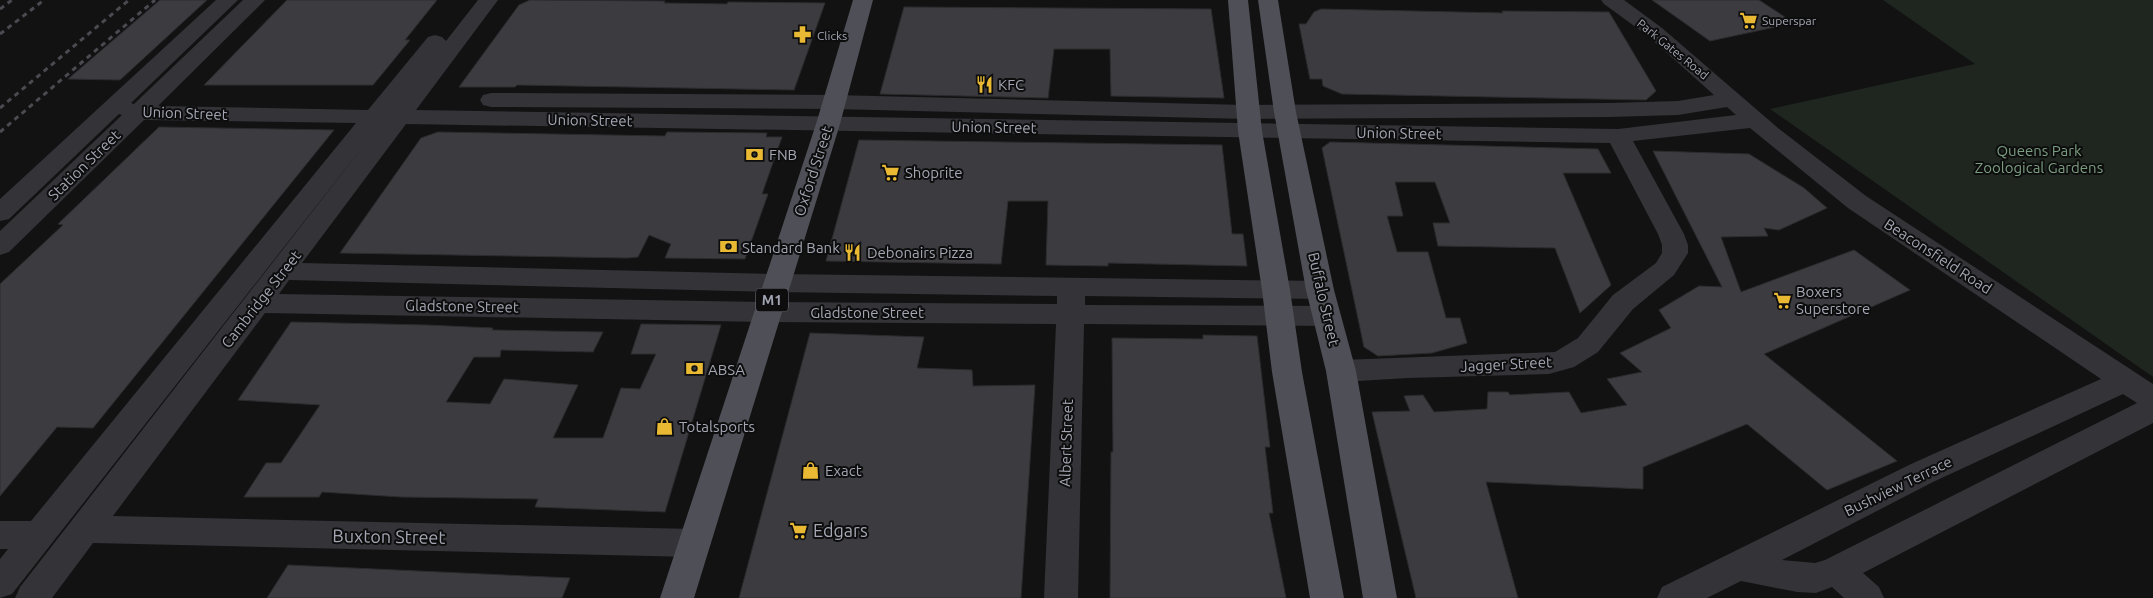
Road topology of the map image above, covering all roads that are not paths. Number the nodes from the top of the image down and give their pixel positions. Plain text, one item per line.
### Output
1 (228, 0) edge
2 (255, 0) edge
3 (468, 0) edge
4 (488, 0) edge
5 (863, 0) edge
6 (1238, 0) edge
7 (1268, 0) edge
8 (1611, 0) edge
9 (182, 43) junction
10 (210, 43) junction
11 (156, 95) junction
12 (1734, 99) junction
13 (115, 105) junction
14 (395, 108) junction
15 (138, 113) junction
16 (831, 113) junction
17 (1756, 120) junction
18 (1249, 122) junction
19 (1287, 122) junction
20 (1618, 136) junction
21 (0, 213) edge
22 (0, 246) edge
23 (284, 271) junction
24 (776, 283) junction
25 (1071, 300) junction
26 (258, 303) junction
27 (1323, 303) junction
28 (1278, 304) junction
29 (769, 312) junction
30 (1340, 371) junction
31 (2125, 380) junction
32 (2153, 399) edge
33 (2153, 409) edge
34 (84, 529) junction
35 (0, 534) edge
36 (38, 535) junction
37 (694, 543) junction
38 (1739, 566) junction
39 (1837, 570) junction
40 (0, 584) edge
41 (32, 598) edge
42 (676, 598) edge
43 (1061, 598) edge
44 (1327, 598) edge
45 (1380, 598) edge
46 (1674, 598) edge
47 (1867, 598) edge

1 - 9 street, Station Street
2 - 10 street, Station Street
3 - 14 street, Cambridge Street
4 - 14 street, Cambridge Street
5 - 16 main road, Oxford Street / M1
6 - 18 main road
7 - 19 main road, Buffalo Street
8 - 12 street, Park Gates Road
9 - 10 street
9 - 13 street, Station Street
10 - 11 street, Station Street
11 - 13 street, Union Street
11 - 14 street, Union Street
11 - 15 street, Station Street
12 - 17 street, Beaconsfield Road
12 - 19 street, Union Street
13 - 15 street, Union Street
13 - 21 street, Station Street
14 - 15 street, Union Street
14 - 16 street, Union Street
14 - 23 street, Cambridge Street
14 - 36 street, Cambridge Street
15 - 22 street, Station Street
16 - 18 street, Union Street
16 - 24 main road, Oxford Street / M1
17 - 20 street, Union Street
17 - 31 street, Beaconsfield Road
18 - 19 street, Union Street
18 - 28 main road
19 - 20 street, Union Street
19 - 27 main road, Buffalo Street
20 - 30 street, Jagger Street
23 - 24 street, Gladstone Street
23 - 26 street, Cambridge Street
24 - 25 street, Gladstone Street
24 - 29 main road, Oxford Street / M1
25 - 28 street, Gladstone Street
25 - 29 street, Gladstone Street
25 - 43 street, Albert Street
26 - 29 street, Gladstone Street
26 - 34 street, Cambridge Street
27 - 28 street, Gladstone Street
27 - 30 main road, Buffalo Street
28 - 44 main road
29 - 37 main road, Oxford Street / M1
30 - 45 main road, Buffalo Street
31 - 32 street, Beaconsfield Road
31 - 38 street, Bushview Terrace
33 - 39 street
34 - 37 street, Buxton Street
34 - 41 street, Cambridge Street
35 - 36 street
36 - 40 street, Cambridge Street
37 - 42 main road, Oxford Street / M1
38 - 39 street
38 - 46 street, Bushview Terrace
39 - 47 street

